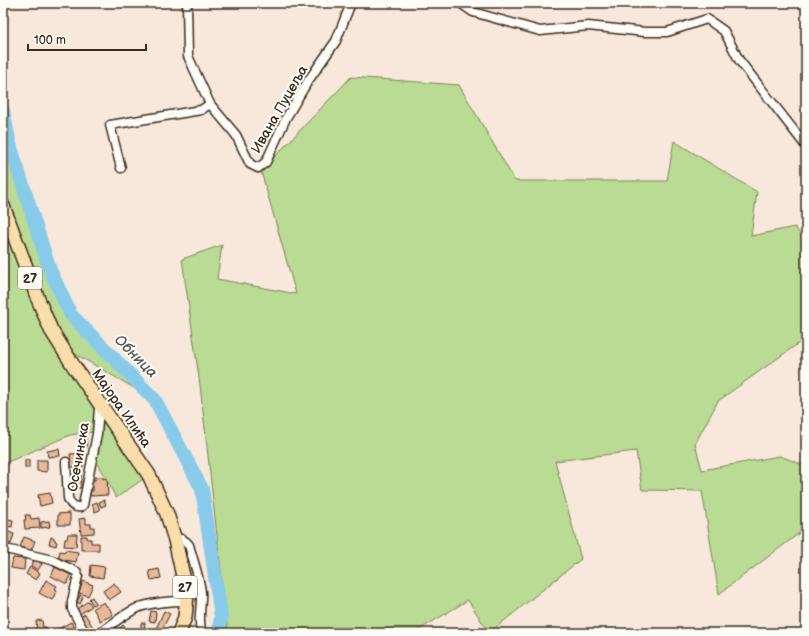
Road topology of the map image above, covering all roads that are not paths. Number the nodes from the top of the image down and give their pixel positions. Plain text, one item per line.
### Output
1 (187, 3) edge
2 (350, 3) edge
3 (460, 3) edge
4 (210, 104) junction
5 (806, 146) edge
6 (121, 168) dead end
7 (3, 206) edge
8 (100, 404) junction
9 (66, 462) dead end
10 (175, 540) junction
11 (10, 550) dead end
12 (187, 601) junction
13 (85, 633) edge
14 (100, 633) edge
15 (179, 633) edge
16 (202, 633) edge

1 - 4 street, Ивана Пуцеља
2 - 4 street, Ивана Пуцеља
3 - 5 street
4 - 6 street
7 - 8 main road, Мајора Илића / 27
8 - 9 street, Осечинска
8 - 10 main road, Мајора Илића / 27
10 - 12 main road, Мајора Илића / 27
10 - 16 street
11 - 13 street
12 - 14 street
12 - 15 main road, Мајора Илића / 27

